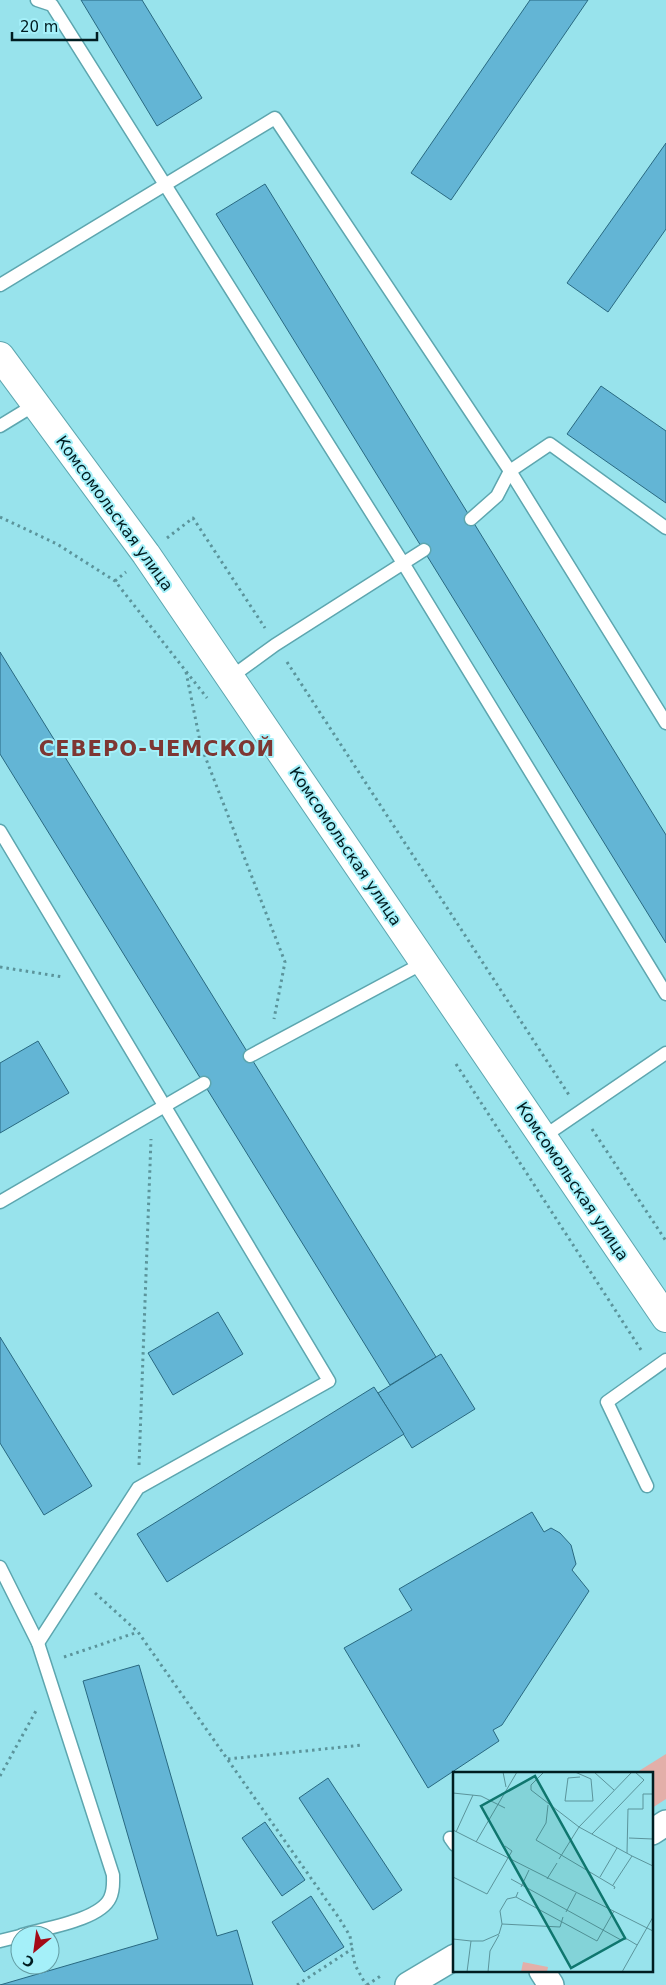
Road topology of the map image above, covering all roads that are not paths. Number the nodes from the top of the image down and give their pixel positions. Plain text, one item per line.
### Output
1 (38, 0) edge
2 (164, 185) junction
3 (0, 286) edge
4 (0, 356) edge
5 (36, 404) junction
6 (0, 426) edge
7 (510, 471) junction
8 (471, 519) dead end
9 (666, 528) edge
10 (424, 550) dead end
11 (403, 564) junction
12 (231, 678) junction
13 (666, 724) edge
14 (0, 830) edge
15 (425, 962) junction
16 (666, 994) edge
17 (666, 1053) edge
18 (250, 1056) dead end
19 (204, 1083) dead end
20 (164, 1106) junction
21 (543, 1137) junction
22 (0, 1202) edge
23 (666, 1318) edge
24 (666, 1360) edge
25 (646, 1486) dead end
26 (0, 1567) edge
27 (38, 1643) junction
28 (666, 1823) edge
29 (654, 1831) edge
30 (57, 1925) edge
31 (453, 1958) edge
32 (543, 1972) edge
33 (408, 1985) edge
34 (551, 1985) edge

1 - 2 lane
2 - 3 lane
2 - 7 lane
2 - 11 lane
4 - 5 main road, Комсомольская улица
5 - 6 lane
5 - 12 main road, Комсомольская улица
7 - 8 lane
7 - 9 lane
7 - 13 lane
10 - 11 lane
11 - 12 lane
11 - 16 lane
12 - 15 main road, Комсомольская улица
14 - 20 lane
15 - 18 lane
15 - 21 main road, Комсомольская улица
17 - 21 lane
19 - 20 lane
20 - 22 lane
20 - 27 lane
21 - 23 main road, Комсомольская улица
24 - 25 lane
26 - 27 lane
27 - 30 lane
28 - 29 street
31 - 33 street
32 - 34 street

